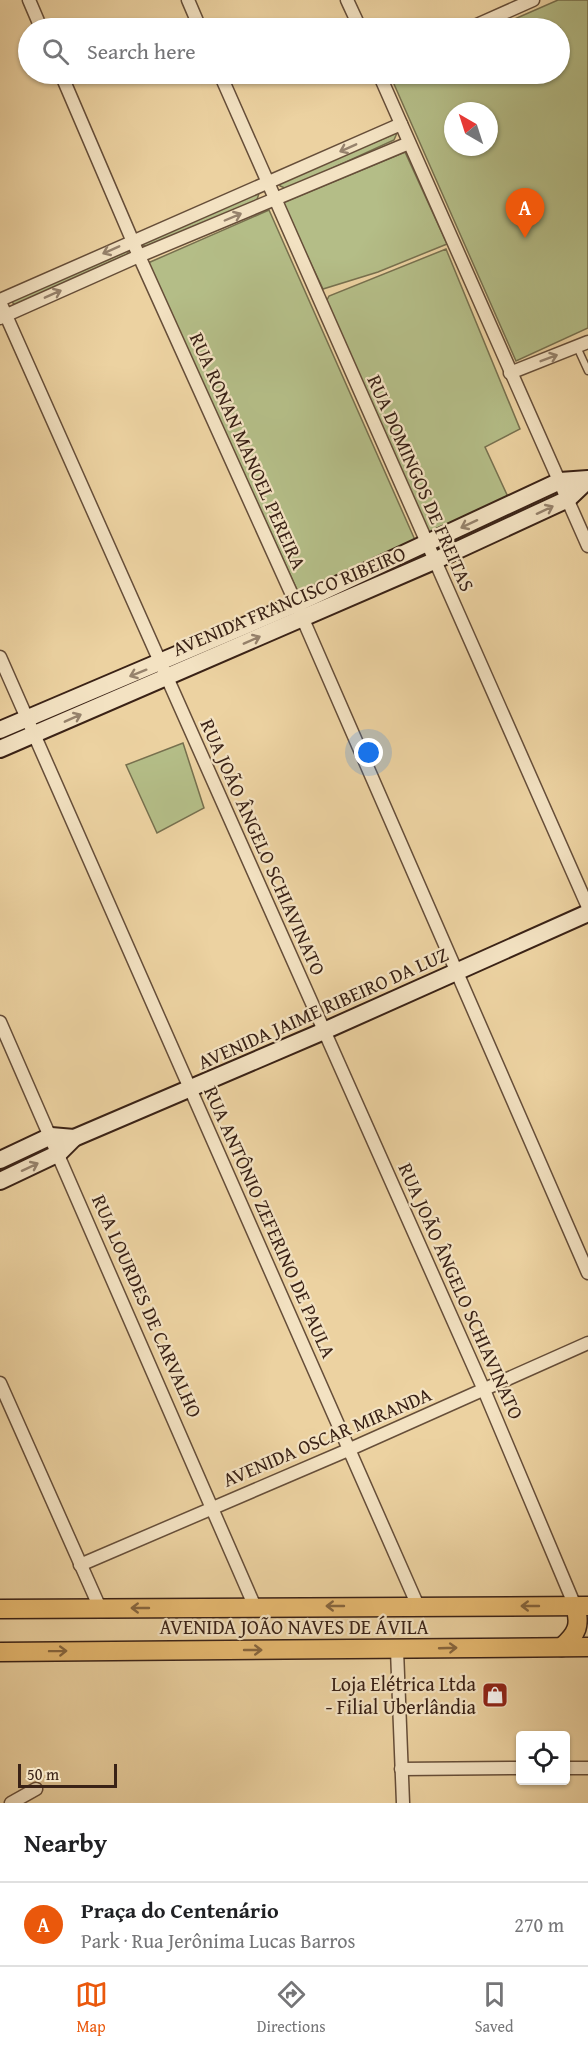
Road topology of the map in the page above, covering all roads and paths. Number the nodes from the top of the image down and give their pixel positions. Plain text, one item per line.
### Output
1 (188, 0) edge
2 (347, 0) edge
3 (533, 0) edge
4 (32, 1) edge
5 (38, 18) edge
6 (196, 18) edge
7 (355, 18) edge
8 (492, 18) edge
9 (65, 84) edge
10 (224, 84) edge
11 (383, 84) edge
12 (401, 124) junction
13 (410, 143) junction
14 (268, 184) junction
15 (275, 199) junction
16 (132, 241) junction
17 (139, 256) junction
18 (0, 301) edge
19 (3, 317) edge
20 (583, 345) edge
21 (588, 371) edge
22 (510, 373) junction
23 (588, 479) edge
24 (560, 481) junction
25 (568, 499) junction
26 (500, 509) junction
27 (508, 527) junction
28 (426, 544) junction
29 (588, 546) edge
30 (434, 561) junction
31 (299, 611) junction
32 (0, 657) edge
33 (163, 671) junction
34 (27, 718) junction
35 (0, 730) edge
36 (34, 735) junction
37 (0, 749) edge
38 (588, 907) edge
39 (588, 913) edge
40 (457, 972) junction
41 (0, 1022) edge
42 (324, 1031) junction
43 (190, 1088) junction
44 (51, 1136) junction
45 (74, 1138) junction
46 (59, 1153) junction
47 (0, 1160) edge
48 (0, 1181) edge
49 (588, 1273) edge
50 (588, 1343) edge
51 (0, 1383) edge
52 (484, 1390) junction
53 (348, 1450) junction
54 (213, 1507) junction
55 (80, 1565) junction
56 (418, 1606) junction
57 (582, 1606) edge
58 (255, 1607) junction
59 (100, 1608) junction
60 (0, 1609) edge
61 (562, 1647) junction
62 (588, 1647) edge
63 (398, 1650) junction
64 (0, 1652) edge
65 (516, 1768) edge
66 (570, 1768) edge
67 (588, 1768) edge
68 (401, 1769) junction
69 (36, 1788) dead end
70 (11, 1803) edge
71 (403, 1803) edge

1 - 6 street
2 - 7 street
3 - 8 street
4 - 5 street
9 - 16 street, RUA RONAN MANOEL PEREIRA
10 - 14 street, RUA DOMINGOS DE FREITAS
11 - 12 street
12 - 13 street
12 -> 14 street
13 - 15 street
13 - 22 street
14 - 15 street, RUA DOMINGOS DE FREITAS
14 - 16 street
17 -> 15 street
15 - 28 street, RUA DOMINGOS DE FREITAS
16 - 17 street, RUA RONAN MANOEL PEREIRA
16 -> 18 street
19 -> 17 street
17 - 31 street, RUA RONAN MANOEL PEREIRA
18 - 19 street, RUA JOÃO ÂNGELO SCHIAVINATO
19 - 33 street, RUA JOÃO ÂNGELO SCHIAVINATO
20 - 21 lane
22 -> 20 street
22 - 24 street
23 - 24 street, AVENIDA FRANCISCO RIBEIRO
23 - 25 street, AVENIDA FRANCISCO RIBEIRO
24 - 25 street
24 - 26 street, AVENIDA FRANCISCO RIBEIRO
27 -> 25 street, AVENIDA FRANCISCO RIBEIRO
25 - 29 street
26 - 27 street
26 -> 28 street, AVENIDA FRANCISCO RIBEIRO
27 - 30 street, AVENIDA FRANCISCO RIBEIRO
28 - 30 street, RUA DOMINGOS DE FREITAS
28 - 31 street, AVENIDA FRANCISCO RIBEIRO
30 - 31 street, AVENIDA FRANCISCO RIBEIRO
30 - 38 street, RUA DOMINGOS DE FREITAS
31 - 33 street, AVENIDA FRANCISCO RIBEIRO
31 - 40 street, RUA RONAN MANOEL PEREIRA
32 - 34 street, RUA ANTÔNIO ZEFERINO DE PAULA
33 -> 34 street, AVENIDA FRANCISCO RIBEIRO
36 -> 33 street, AVENIDA FRANCISCO RIBEIRO
33 - 42 street, RUA JOÃO ÂNGELO SCHIAVINATO
34 - 35 street, AVENIDA FRANCISCO RIBEIRO
34 - 36 street, RUA ANTÔNIO ZEFERINO DE PAULA
36 - 37 street, AVENIDA FRANCISCO RIBEIRO
36 - 43 street, RUA ANTÔNIO ZEFERINO DE PAULA
39 - 40 street, AVENIDA JAIME RIBEIRO DA LUZ
40 - 42 street, AVENIDA JAIME RIBEIRO DA LUZ
40 - 49 street, RUA RONAN MANOEL PEREIRA
41 - 44 street, RUA LOURDES DE CARVALHO
42 - 43 street, AVENIDA JAIME RIBEIRO DA LUZ
42 - 52 street, RUA JOÃO ÂNGELO SCHIAVINATO
43 - 45 street, AVENIDA JAIME RIBEIRO DA LUZ
43 - 53 street, RUA ANTÔNIO ZEFERINO DE PAULA
44 - 45 street, AVENIDA JAIME RIBEIRO DA LUZ
44 - 46 street, RUA LOURDES DE CARVALHO
44 - 47 street
45 - 46 street, AVENIDA JAIME RIBEIRO DA LUZ
48 -> 46 street, AVENIDA JAIME RIBEIRO DA LUZ
46 - 54 street, RUA LOURDES DE CARVALHO
50 - 52 street, AVENIDA OSCAR MIRANDA
51 - 55 street
52 - 53 street, AVENIDA OSCAR MIRANDA
52 - 57 street, RUA JOÃO ÂNGELO SCHIAVINATO
53 - 54 street, AVENIDA OSCAR MIRANDA
53 - 56 street, RUA ANTÔNIO ZEFERINO DE PAULA
54 - 55 street, AVENIDA OSCAR MIRANDA
54 - 58 street, RUA LOURDES DE CARVALHO
55 - 59 street
57 -> 56 main road, AVENIDA JOÃO NAVES DE ÁVILA
56 -> 58 main road, AVENIDA JOÃO NAVES DE ÁVILA
57 - 61 main road
58 -> 59 main road, AVENIDA JOÃO NAVES DE ÁVILA
59 - 60 main road, AVENIDA JOÃO NAVES DE ÁVILA
61 - 62 main road, AVENIDA JOÃO NAVES DE ÁVILA
63 -> 61 main road, AVENIDA JOÃO NAVES DE ÁVILA
64 -> 63 main road, AVENIDA JOÃO NAVES DE ÁVILA
63 - 68 street
65 - 68 street
66 - 67 street
68 - 71 street
69 - 70 street

